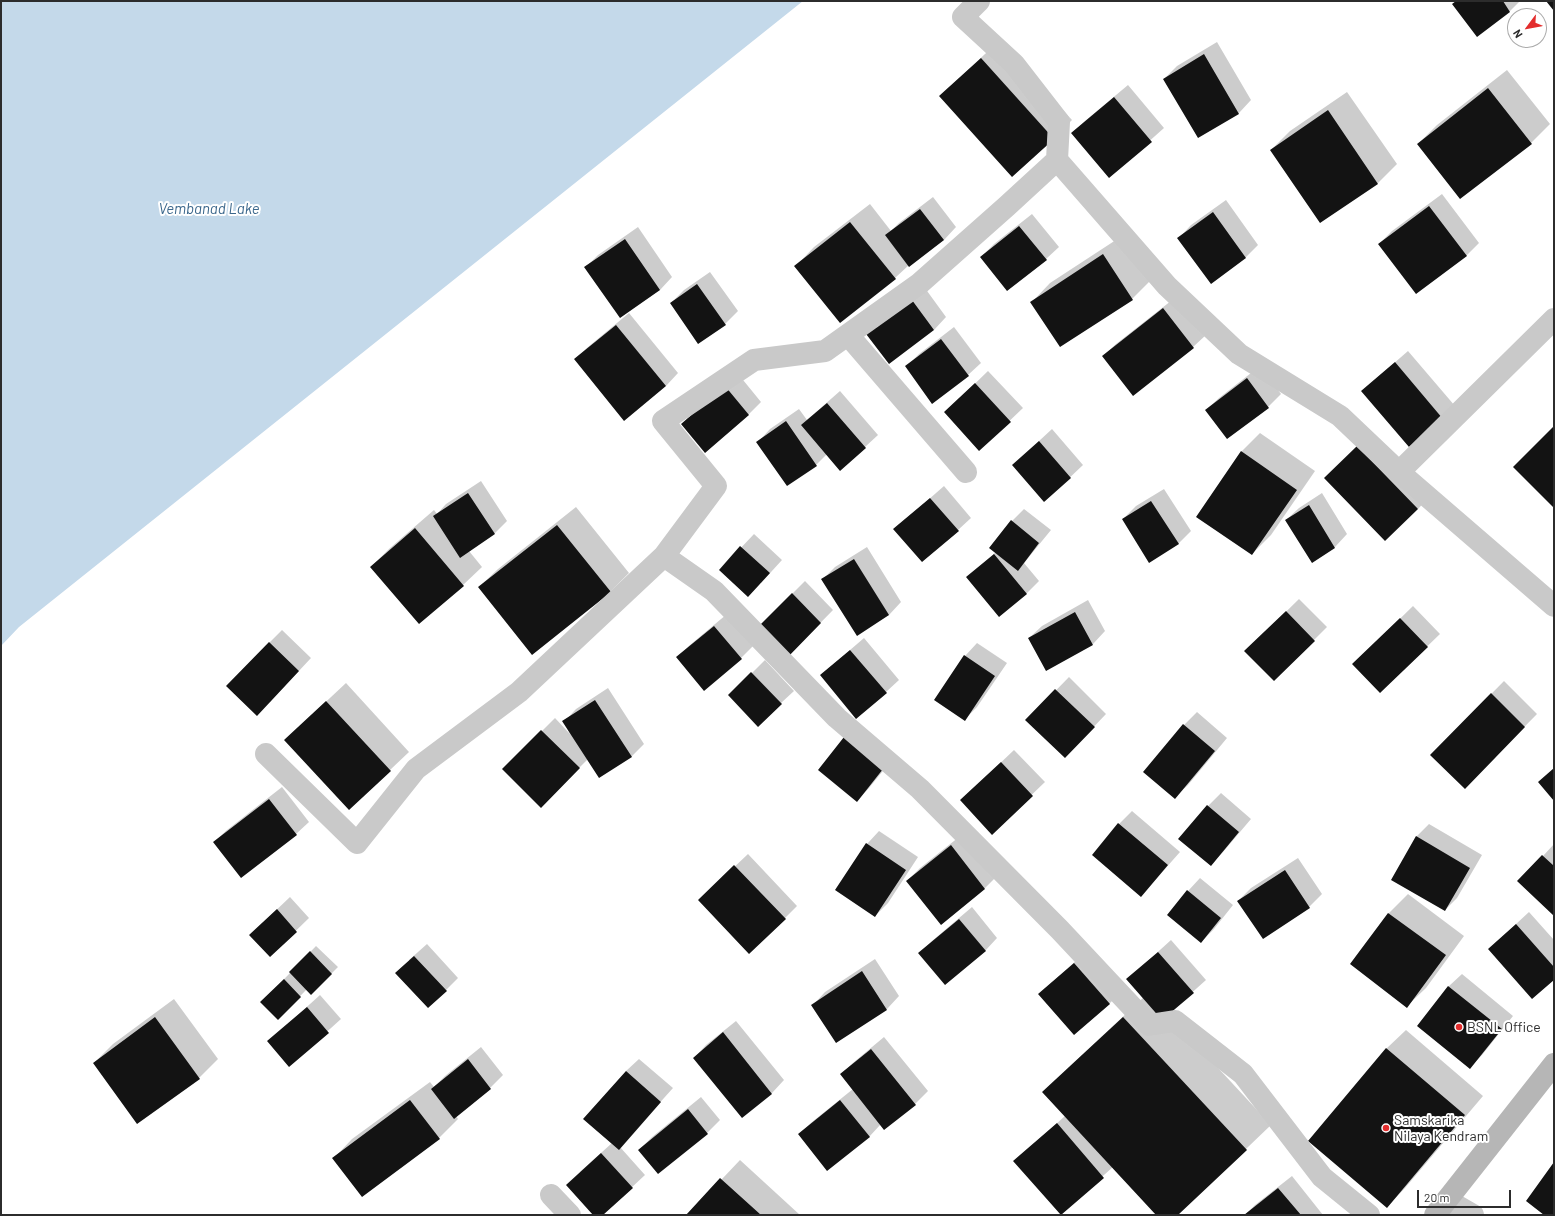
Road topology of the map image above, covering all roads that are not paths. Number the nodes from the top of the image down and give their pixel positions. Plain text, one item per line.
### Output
1 (979, 1) edge
2 (1057, 160) junction
3 (1554, 319) edge
4 (848, 335) junction
5 (966, 472) dead end
6 (1400, 472) junction
7 (664, 556) junction
8 (1554, 606) edge
9 (266, 754) dead end
10 (1554, 1064) edge
11 (551, 1195) dead end
12 (1441, 1207) edge
13 (570, 1215) edge
14 (1369, 1215) edge
15 (1473, 1215) edge

1 - 2 street
2 - 4 street
2 - 6 street
3 - 6 street
4 - 5 street
4 - 7 street
6 - 8 street
7 - 9 street
7 - 14 street
10 - 12 main road
11 - 13 street
12 - 15 street

